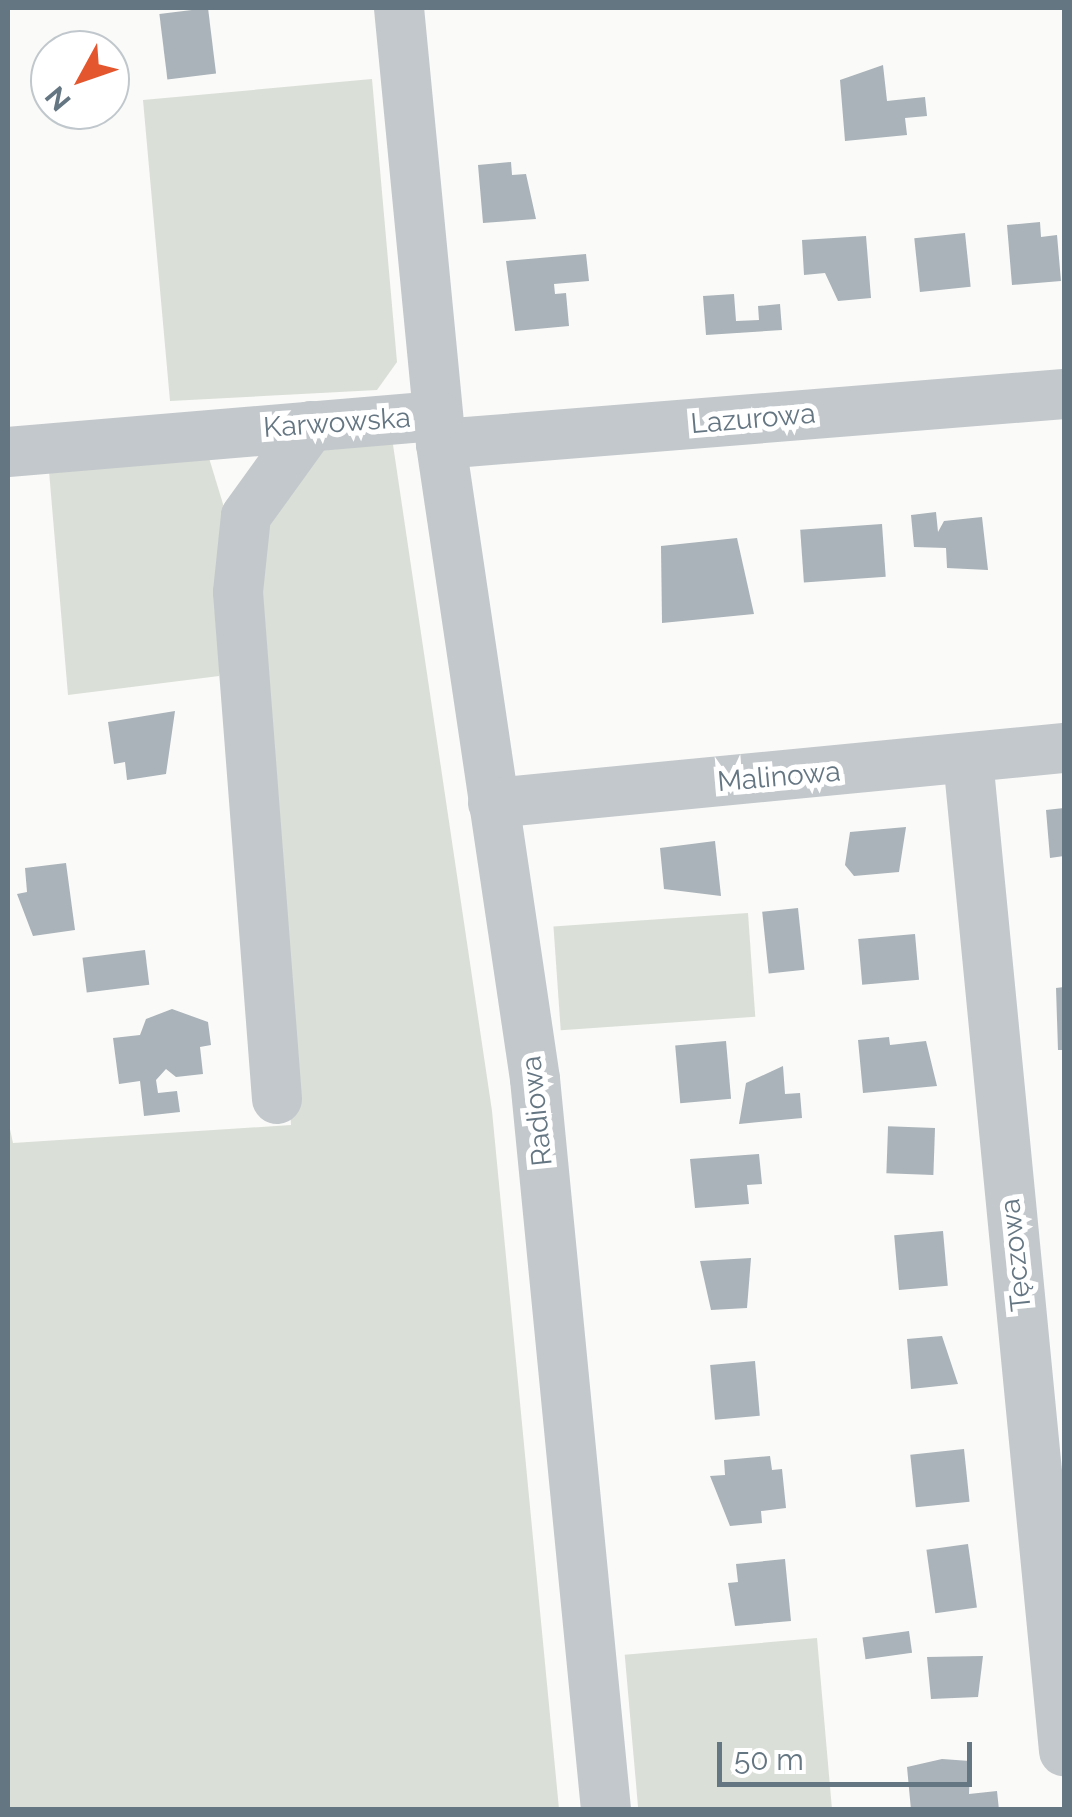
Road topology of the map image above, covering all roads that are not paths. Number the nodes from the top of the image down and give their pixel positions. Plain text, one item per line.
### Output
1 (400, 8) edge
2 (1064, 394) edge
3 (311, 426) junction
4 (439, 430) junction
5 (211, 432) junction
6 (8, 452) edge
7 (246, 516) junction
8 (1064, 748) edge
9 (968, 759) junction
10 (493, 803) junction
11 (276, 1099) dead end
12 (1064, 1751) edge
13 (606, 1810) edge

1 - 4 street, Karwowska
2 - 4 street, Lazurowa
3 - 4 street, Karwowska
3 - 5 street, Karwowska
3 - 7 street
4 - 10 street, Radiowa
5 - 6 street, Karwowska
5 - 7 street
7 - 11 street
8 - 9 street, Malinowa
9 - 10 street, Malinowa
9 - 12 street, Tęczowa
10 - 13 street, Radiowa

